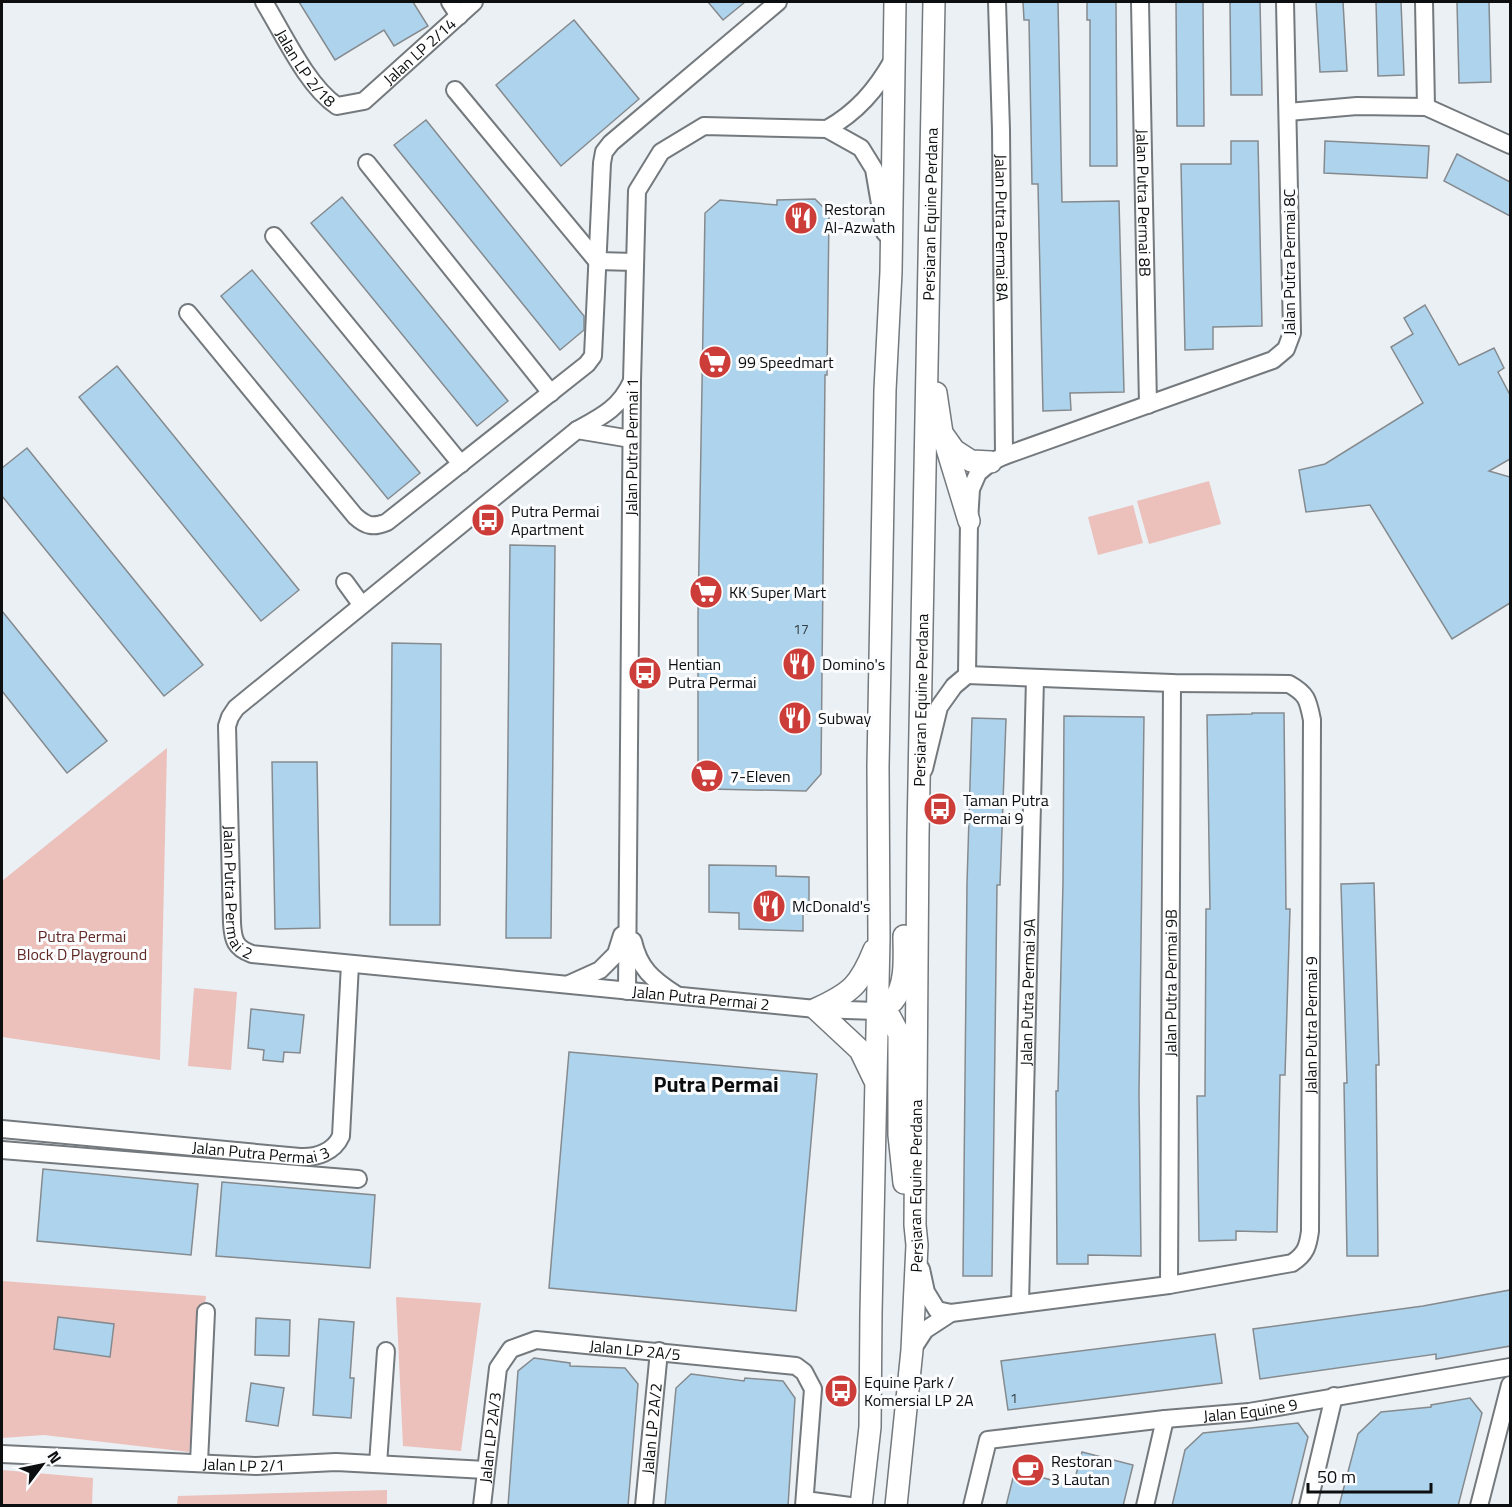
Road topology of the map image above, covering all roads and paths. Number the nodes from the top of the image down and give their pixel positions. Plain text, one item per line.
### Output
1 (264, 2) edge
2 (474, 2) edge
3 (778, 2) edge
4 (895, 2) edge
5 (934, 2) edge
6 (996, 2) edge
7 (1140, 2) edge
8 (1285, 2) edge
9 (1424, 2) edge
10 (454, 9) edge
11 (893, 60) junction
12 (455, 90) dead end
13 (364, 101) joint
14 (1426, 107) junction
15 (1288, 112) junction
16 (827, 129) junction
17 (1510, 145) edge
18 (367, 163) dead end
19 (273, 236) dead end
20 (597, 261) junction
21 (635, 262) junction
22 (891, 272) junction
23 (188, 313) dead end
24 (927, 331) junction
25 (632, 381) junction
26 (551, 393) junction
27 (1148, 405) junction
28 (577, 430) junction
29 (942, 433) junction
30 (631, 439) junction
31 (998, 459) junction
32 (461, 464) junction
33 (969, 521) junction
34 (345, 582) dead end
35 (361, 604) junction
36 (968, 675) junction
37 (1035, 678) junction
38 (1172, 683) junction
39 (919, 783) junction
40 (918, 835) junction
41 (627, 920) junction
42 (879, 938) junction
43 (350, 964) junction
44 (567, 985) junction
45 (627, 991) junction
46 (676, 996) junction
47 (816, 1009) junction
48 (877, 1011) junction
49 (877, 1085) junction
50 (2, 1129) edge
51 (2, 1150) edge
52 (358, 1179) dead end
53 (916, 1235) junction
54 (1169, 1285) junction
55 (1020, 1304) junction
56 (206, 1312) dead end
57 (951, 1313) junction
58 (912, 1350) junction
59 (386, 1351) dead end
60 (658, 1351) junction
61 (1510, 1367) edge
62 (498, 1368) joint
63 (1510, 1385) edge
64 (1334, 1396) junction
65 (1165, 1419) junction
66 (2, 1454) edge
67 (199, 1462) junction
68 (378, 1464) junction
69 (486, 1470) junction
70 (804, 1503) edge
71 (482, 1506) edge
72 (644, 1506) edge
73 (850, 1506) edge
74 (861, 1506) edge
75 (896, 1506) edge
76 (972, 1506) edge
77 (1145, 1506) edge
78 (1308, 1506) edge
79 (1479, 1506) edge

1 - 13 street, Jalan LP 2/18
2 - 10 street, Jalan LP 2/14
3 - 20 street
4 - 11 street
5 - 24 street, Persiaran Equine Perdana
6 - 31 street, Jalan Putra Permai 8A
7 - 27 street, Jalan Putra Permai 8B
8 - 15 street, Jalan Putra Permai 8C
9 - 14 street
10 - 13 street, Jalan LP 2/14
11 - 16 street
11 - 22 street
12 - 20 street
14 - 15 street
14 - 17 street
15 - 27 street, Jalan Putra Permai 8C
16 - 21 street, Jalan Putra Permai 1
16 - 22 street, Jalan Putra Permai 1
18 - 26 street
19 - 32 street
20 - 21 street
20 - 26 street
21 - 25 street, Jalan Putra Permai 1
22 - 42 street
23 - 32 street
24 - 29 street
24 - 39 street, Persiaran Equine Perdana
25 - 28 street, Jalan Putra Permai 2
25 - 30 street, Jalan Putra Permai 1
26 - 32 street
27 - 31 street, Jalan Putra Permai 8C
28 - 30 street
28 - 35 street, Jalan Putra Permai 2
29 - 31 street
29 - 33 street
30 - 41 street, Jalan Putra Permai 1
31 - 33 street
33 - 36 street
34 - 35 street
35 - 43 street, Jalan Putra Permai 2
36 - 37 street, Jalan Putra Permai 9
36 - 39 street
37 - 38 street, Jalan Putra Permai 9
37 - 55 street, Jalan Putra Permai 9A
38 - 54 street, Jalan Putra Permai 9B
38 - 54 street, Jalan Putra Permai 9
39 - 40 street, Persiaran Equine Perdana
40 - 48 street
40 - 53 street, Persiaran Equine Perdana
41 - 44 street, Jalan Putra Permai 1
41 - 45 street, Jalan Putra Permai 1
41 - 46 street, Jalan Putra Permai 1
42 - 47 street
42 - 48 street
43 - 44 street, Jalan Putra Permai 2
43 - 50 street, Jalan Putra Permai 3
44 - 45 street, Jalan Putra Permai 2
45 - 46 street, Jalan Putra Permai 2
46 - 47 street, Jalan Putra Permai 2
47 - 48 street, Jalan Putra Permai 2
47 - 49 street
48 - 49 street
48 - 53 street
49 - 74 street
51 - 52 street
53 - 57 street
53 - 58 street, Persiaran Equine Perdana
54 - 55 street, Jalan Putra Permai 9
55 - 57 street, Jalan Putra Permai 9
56 - 67 street
57 - 58 street
58 - 75 street, Persiaran Equine Perdana
59 - 68 street
60 - 62 street, Jalan LP 2A/5
60 - 70 street, Jalan LP 2A/5
60 - 72 street, Jalan LP 2A/2
61 - 64 street, Jalan Equine 9
62 - 69 street, Jalan LP 2A/3
63 - 79 street
64 - 65 street, Jalan Equine 9
64 - 78 street
65 - 76 street, Jalan Equine 9
65 - 77 street
66 - 67 street, Jalan LP 2/1
67 - 68 street, Jalan LP 2/1
68 - 69 street, Jalan LP 2/1
69 - 71 street, Jalan LP 2A/3
70 - 73 street

